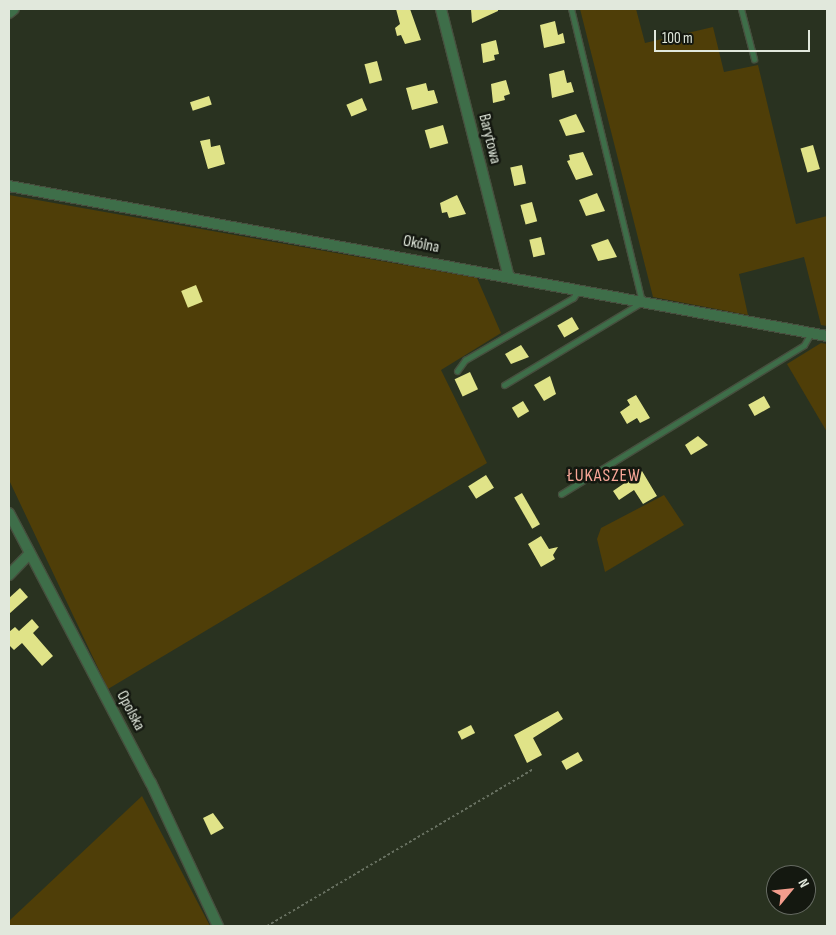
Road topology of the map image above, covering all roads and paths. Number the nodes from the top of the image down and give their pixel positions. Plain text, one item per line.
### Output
1 (14, 9) edge
2 (441, 9) edge
3 (571, 9) edge
4 (741, 9) edge
5 (9, 13) edge
6 (754, 59) dead end
7 (9, 186) edge
8 (508, 277) junction
9 (579, 290) junction
10 (642, 302) junction
11 (811, 333) junction
12 (827, 336) edge
13 (457, 371) dead end
14 (504, 385) dead end
15 (561, 494) dead end
16 (9, 513) edge
17 (29, 554) junction
18 (9, 574) edge
19 (532, 770) dead end
20 (218, 926) edge
21 (267, 926) edge

1 - 5 street
2 - 8 street, Barytowa
3 - 10 lane
4 - 6 lane
7 - 8 street, Okólna
8 - 9 street, Okólna
9 - 10 street, Okólna
9 - 13 lane
10 - 11 street, Okólna
10 - 14 lane
11 - 12 street, Okólna
11 - 15 lane
16 - 17 street, Opolska
17 - 18 street
17 - 20 street, Opolska
19 - 21 path

